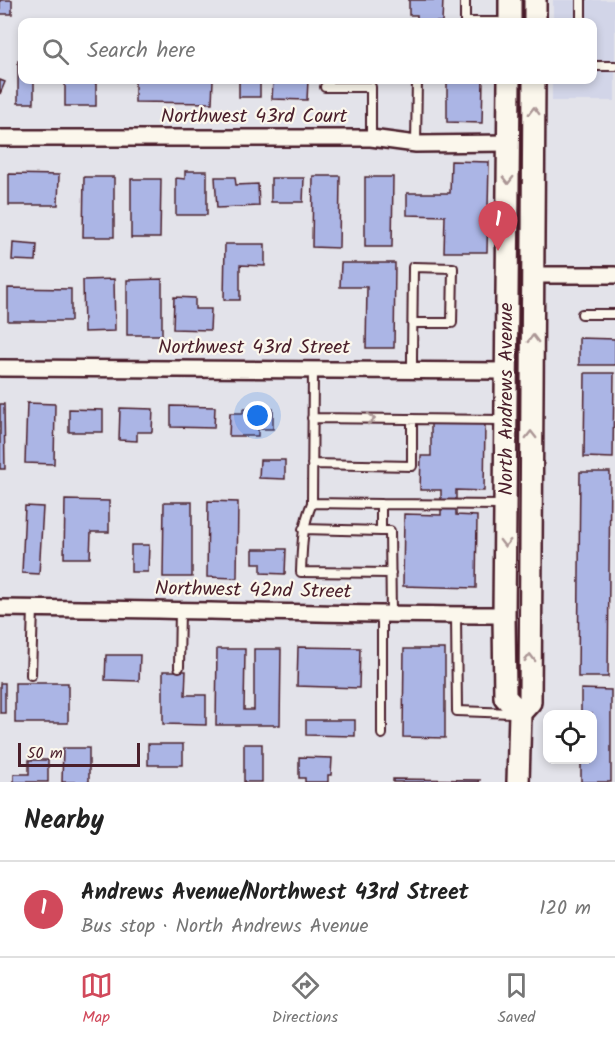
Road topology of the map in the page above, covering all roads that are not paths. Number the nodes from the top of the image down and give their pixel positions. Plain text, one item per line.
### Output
1 (465, 0) edge
2 (510, 0) edge
3 (535, 0) edge
4 (581, 0) edge
5 (465, 18) edge
6 (510, 18) edge
7 (535, 18) edge
8 (581, 18) edge
9 (597, 66) edge
10 (615, 66) edge
11 (417, 84) edge
12 (509, 84) edge
13 (534, 84) edge
14 (325, 87) dead end
15 (0, 138) edge
16 (371, 138) junction
17 (508, 142) junction
18 (416, 144) junction
19 (534, 275) junction
20 (615, 275) edge
21 (582, 314) dead end
22 (615, 314) edge
23 (413, 323) junction
24 (0, 368) edge
25 (313, 370) junction
26 (412, 370) junction
27 (507, 371) junction
28 (531, 397) junction
29 (312, 418) junction
30 (412, 419) junction
31 (507, 420) junction
32 (312, 464) junction
33 (312, 503) junction
34 (381, 504) junction
35 (506, 506) junction
36 (303, 529) junction
37 (381, 531) junction
38 (391, 573) junction
39 (0, 608) edge
40 (33, 609) junction
41 (180, 609) junction
42 (386, 615) junction
43 (456, 615) junction
44 (504, 615) junction
45 (179, 667) dead end
46 (31, 675) dead end
47 (520, 713) junction
48 (382, 734) dead end
49 (518, 782) edge

1 - 5 lane
2 - 6 main road
3 - 7 main road
4 - 8 lane
9 - 10 lane
11 - 18 lane
12 - 17 main road, North Andrews Avenue
19 -> 13 main road, North Andrews Avenue
14 - 16 lane
15 - 16 street, Northwest 43rd Court
16 - 18 street, Northwest 43rd Court
17 - 18 street, Northwest 43rd Court
17 -> 27 main road, North Andrews Avenue
19 - 20 street
28 -> 19 main road, North Andrews Avenue
21 - 22 lane
23 - 23 lane
23 - 26 lane
24 - 25 street, Northwest 43rd Street
25 - 26 street, Northwest 43rd Street
25 - 29 lane
26 - 27 street, Northwest 43rd Street
27 - 28 main road
27 - 31 main road, North Andrews Avenue
47 -> 28 main road, North Andrews Avenue
29 -> 30 lane
29 - 32 lane
30 - 31 lane
30 - 32 lane
31 - 35 main road, North Andrews Avenue
32 - 33 lane
33 - 34 lane
33 - 36 lane
34 - 35 lane
34 - 37 lane
35 -> 44 main road, North Andrews Avenue
36 - 37 lane
36 - 38 lane
37 - 38 lane
38 - 42 lane
39 - 40 street, Northwest 42nd Street
40 - 41 street, Northwest 42nd Street
40 - 46 lane
41 - 42 street, Northwest 42nd Street
41 - 45 lane
42 - 43 street, Northwest 42nd Street
42 - 48 lane
43 - 44 street, Northwest 42nd Street
43 - 47 lane
44 - 47 main road, North Andrews Avenue
47 - 49 main road, North Andrews Avenue

